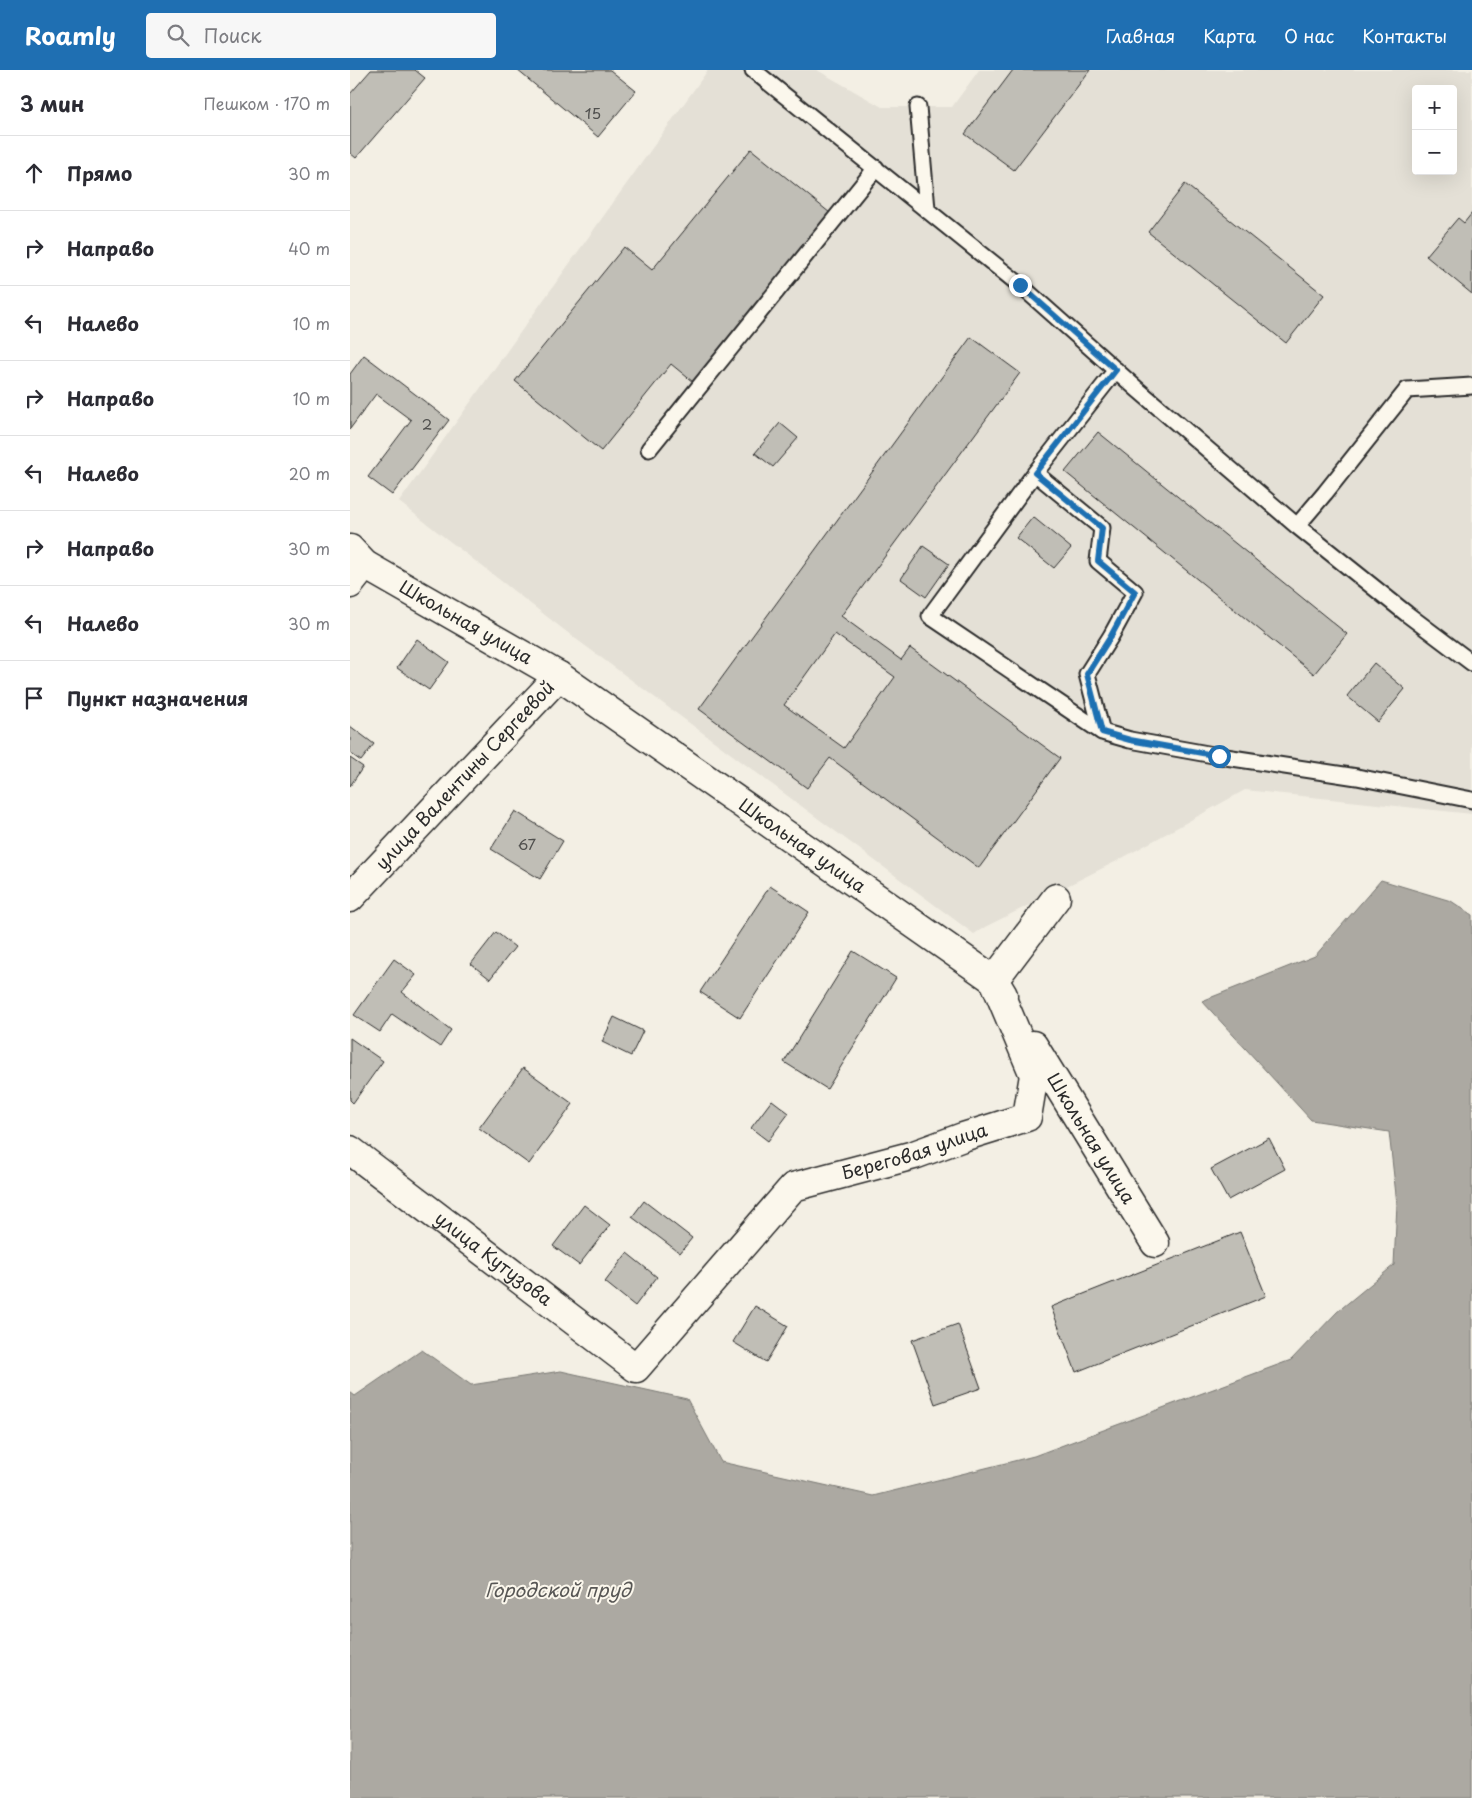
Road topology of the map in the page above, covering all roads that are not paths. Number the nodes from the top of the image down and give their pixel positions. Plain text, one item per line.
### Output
1 (753, 70) edge
2 (918, 107) dead end
3 (876, 168) junction
4 (927, 209) junction
5 (1116, 370) junction
6 (1472, 386) edge
7 (649, 449) dead end
8 (1035, 473) junction
9 (1297, 526) junction
10 (355, 566) edge
11 (1472, 662) edge
12 (559, 676) junction
13 (1102, 732) junction
14 (1472, 800) edge
15 (350, 898) edge
16 (1056, 898) dead end
17 (994, 980) junction
18 (350, 1150) edge
19 (1155, 1243) dead end
20 (636, 1368) joint

1 - 3 lane
2 - 4 lane
3 - 4 lane
3 - 7 lane
4 - 5 lane
5 - 8 lane
5 - 9 lane
6 - 9 lane
8 - 13 lane
8 - 13 lane
9 - 11 lane
10 - 12 street, Школьная улица
12 - 15 street, улица Валентины Сергеевой
12 - 17 street, Школьная улица
13 - 14 lane
16 - 17 street
17 - 19 street, Школьная улица
17 - 20 street, Береговая улица
18 - 20 street, улица Кутузова

